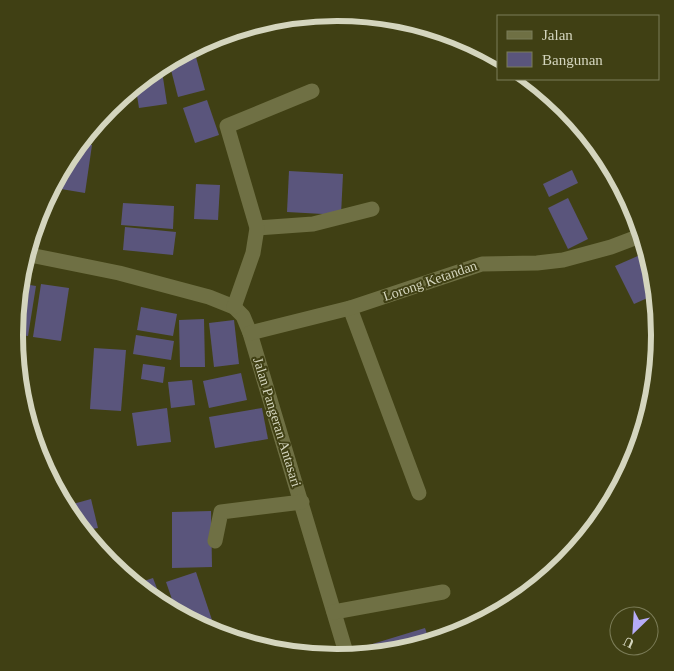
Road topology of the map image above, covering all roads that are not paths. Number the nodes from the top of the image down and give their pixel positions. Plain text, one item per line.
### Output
1 (312, 91) dead end
2 (372, 209) dead end
3 (257, 228) junction
4 (636, 237) edge
5 (33, 256) edge
6 (234, 307) junction
7 (350, 308) junction
8 (250, 333) junction
9 (418, 493) dead end
10 (302, 502) junction
11 (215, 541) dead end
12 (443, 592) dead end
13 (334, 612) junction
14 (345, 650) edge

1 - 3 street
2 - 3 street
3 - 6 street
4 - 7 street, Lorong Ketandan
5 - 6 street
6 - 8 street, Jalan Pangeran Antasari
7 - 8 street, Lorong Ketandan
7 - 9 street
8 - 10 street, Jalan Pangeran Antasari
10 - 11 street
10 - 13 street, Jalan Pangeran Antasari
12 - 13 street
13 - 14 street, Jalan Pangeran Antasari

